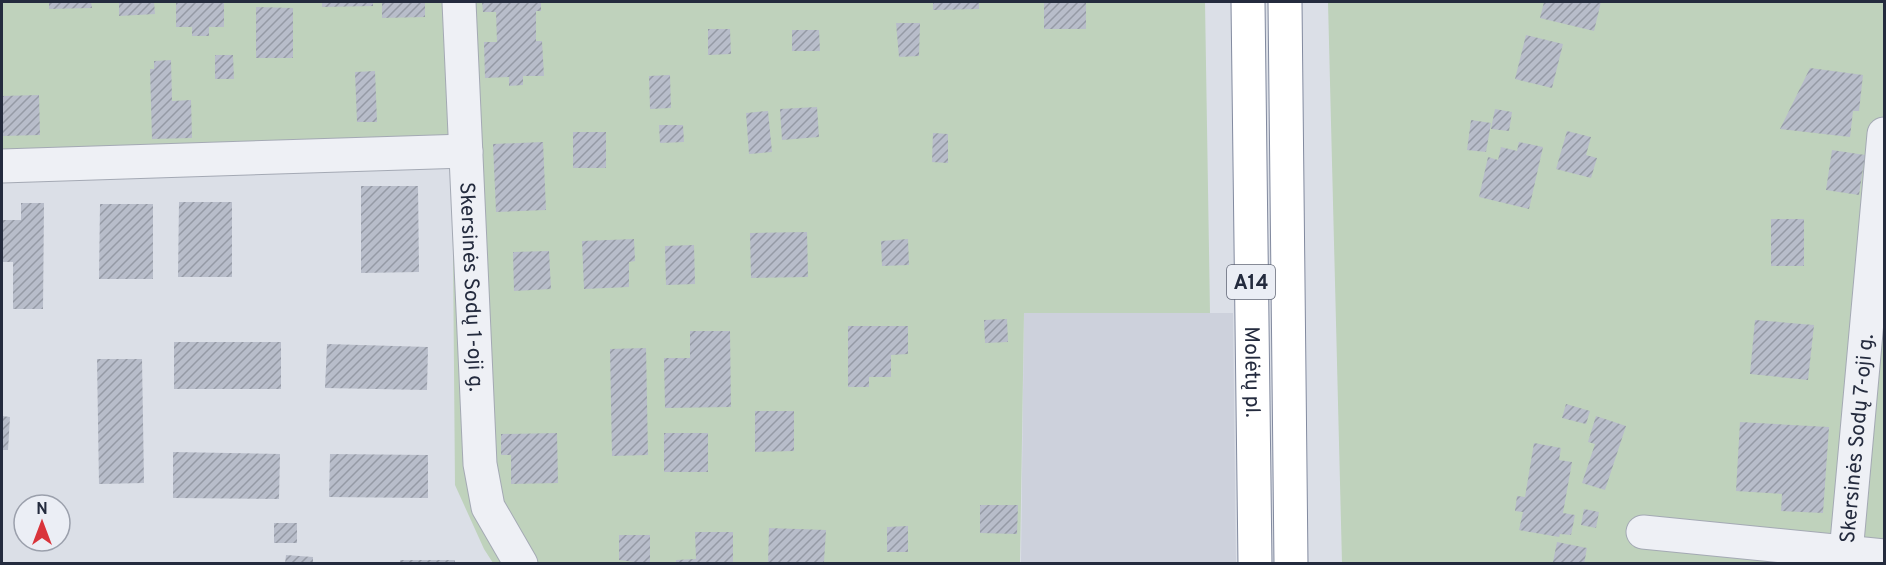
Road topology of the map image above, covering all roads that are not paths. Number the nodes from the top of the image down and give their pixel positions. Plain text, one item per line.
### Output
1 (459, 2) edge
2 (1248, 2) edge
3 (1285, 2) edge
4 (1884, 134) edge
5 (466, 151) junction
6 (2, 166) edge
7 (1643, 532) dead end
8 (1884, 556) edge
9 (1845, 558) edge
10 (521, 564) edge
11 (1255, 564) edge
12 (1291, 564) edge

1 - 5 street, Skersinės Sodų 1-oji g.
2 - 11 highway, Molėtų pl. / A14
3 - 12 highway, Molėtų pl. / A14
4 - 9 street, Skersinės Sodų 7-oji g.
5 - 6 street
5 - 10 street, Skersinės Sodų 1-oji g.
7 - 9 street
8 - 9 street

